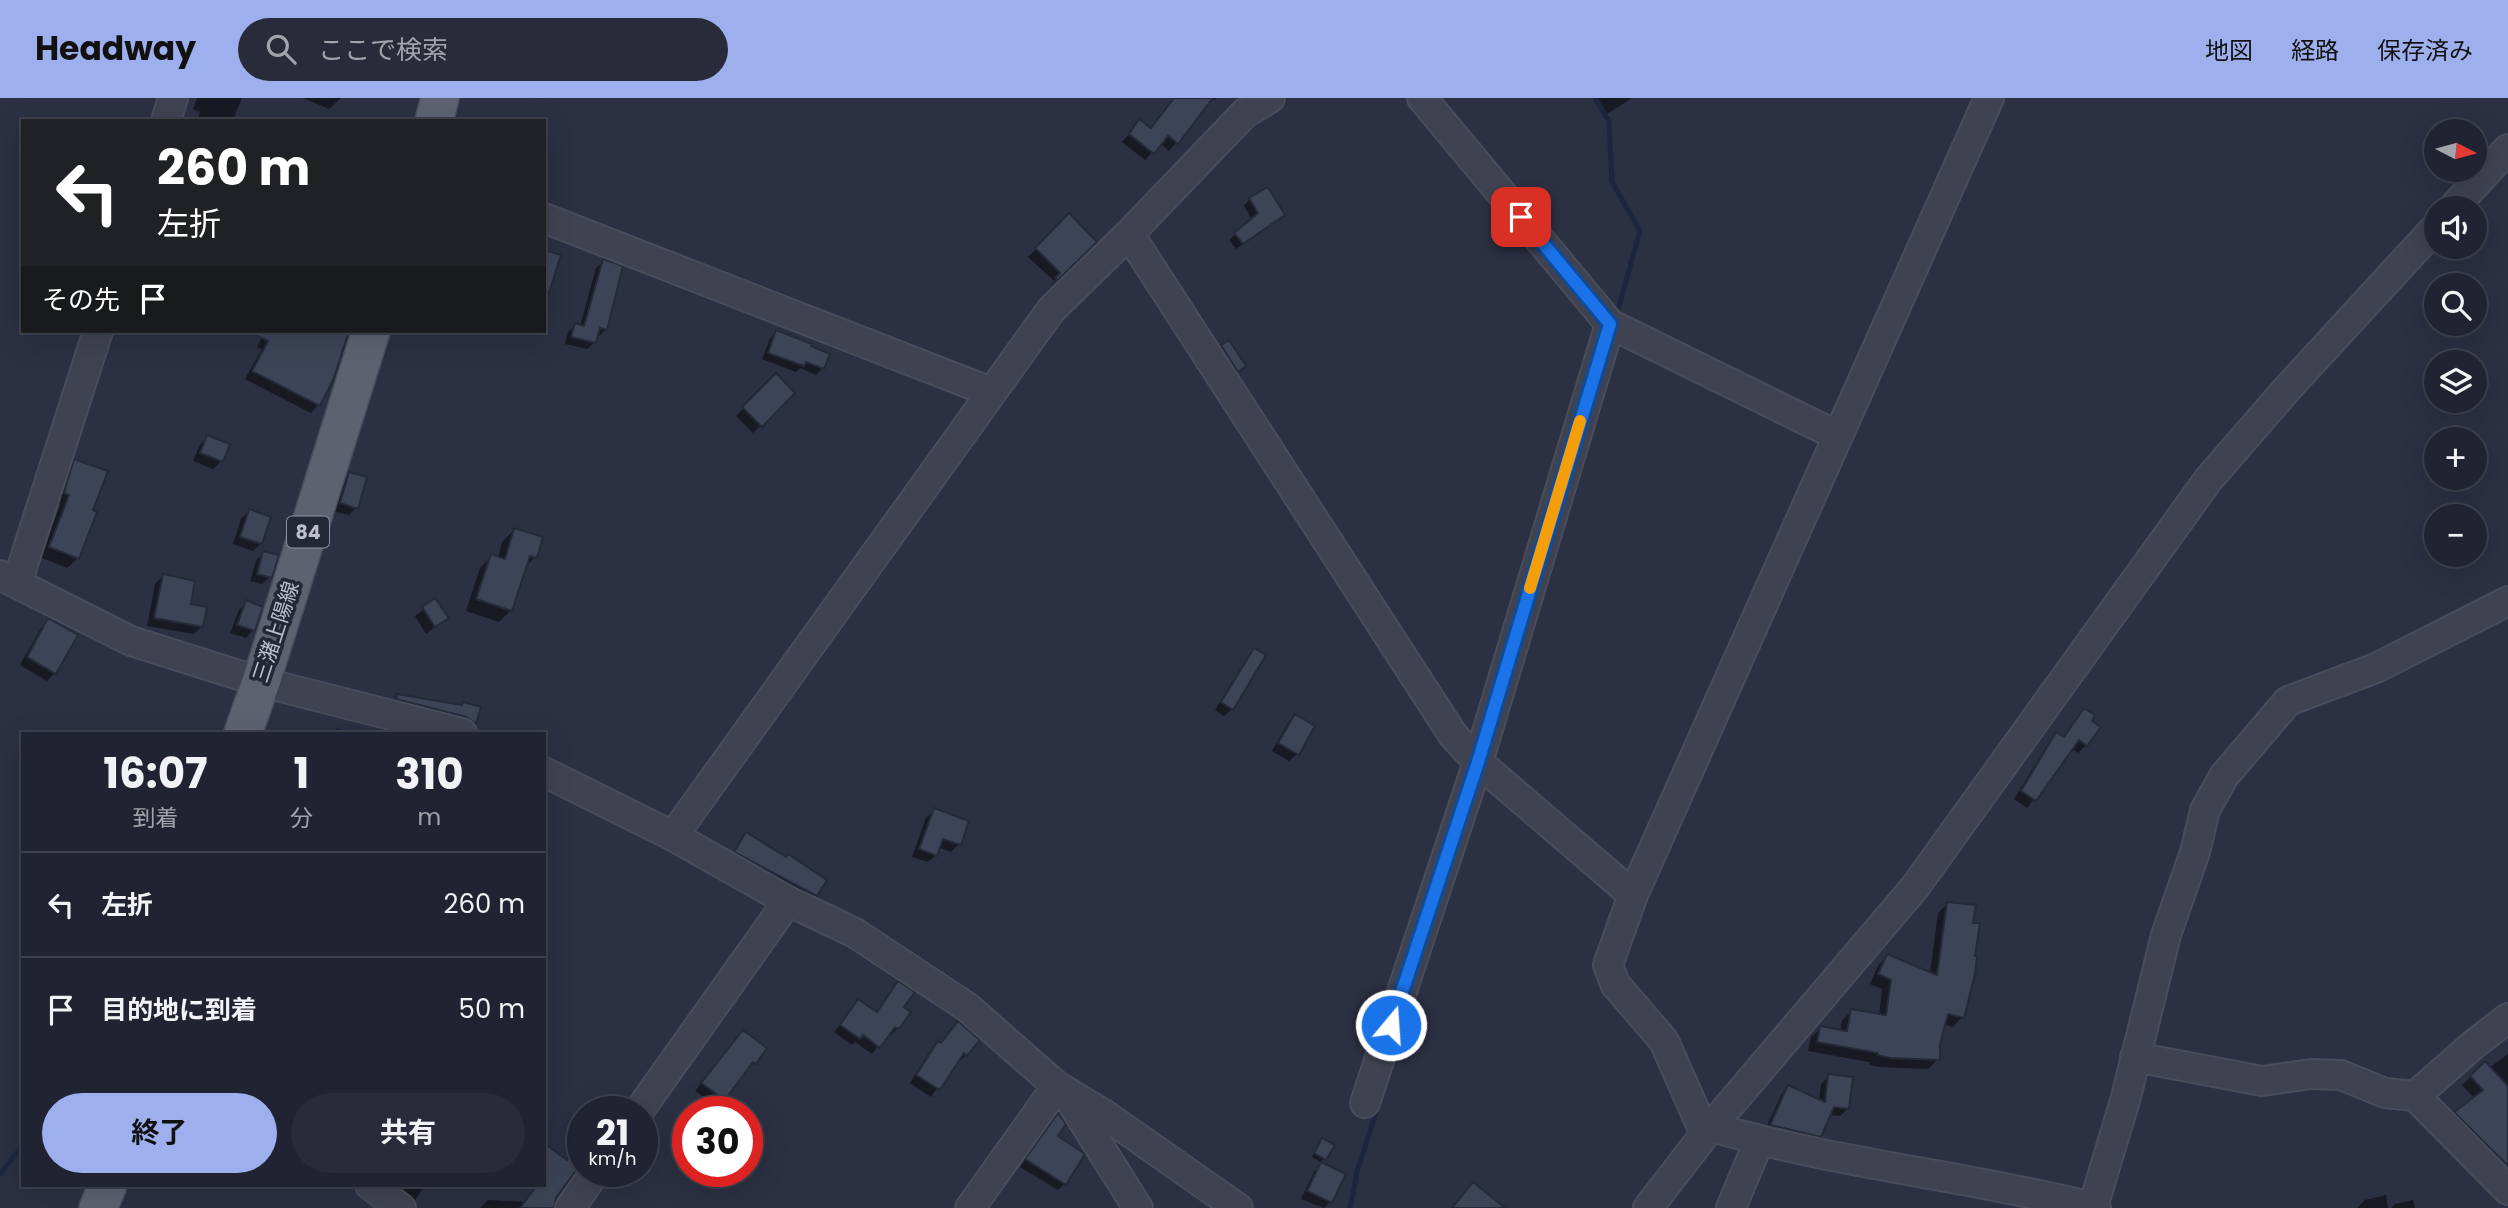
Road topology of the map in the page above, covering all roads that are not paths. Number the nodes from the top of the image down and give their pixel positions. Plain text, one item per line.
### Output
1 (173, 98) edge
2 (440, 98) edge
3 (1270, 98) edge
4 (1422, 98) edge
5 (1989, 98) edge
6 (1240, 106) edge
7 (167, 119) edge
8 (435, 119) edge
9 (2508, 149) edge
10 (2464, 196) edge
11 (546, 219) edge
12 (1129, 234) junction
13 (2424, 240) edge
14 (1610, 324) junction
15 (97, 333) edge
16 (370, 333) edge
17 (991, 392) junction
18 (1838, 436) junction
19 (9, 579) edge
20 (2508, 601) edge
21 (261, 682) junction
22 (243, 732) edge
23 (458, 732) edge
24 (1478, 762) junction
25 (546, 773) edge
26 (673, 836) junction
27 (1633, 895) junction
28 (788, 901) junction
29 (2508, 1018) edge
30 (2135, 1057) junction
31 (1060, 1088) junction
32 (650, 1096) edge
33 (2415, 1096) junction
34 (1365, 1103) dead end
35 (1708, 1130) junction
36 (1759, 1141) junction
37 (107, 1187) edge
38 (373, 1187) edge
39 (585, 1187) edge
40 (2508, 1190) edge
41 (97, 1208) edge
42 (401, 1208) edge
43 (570, 1208) edge
44 (970, 1208) edge
45 (1138, 1208) edge
46 (1237, 1208) edge
47 (1648, 1208) edge
48 (1731, 1208) edge
49 (2094, 1208) edge

1 - 7 street
2 - 8 main road
3 - 6 street
4 - 14 street
5 - 18 street
6 - 12 street
9 - 10 street
11 - 17 street
12 - 17 street
12 - 24 street
13 - 35 street
14 - 18 street
14 - 24 street
15 - 19 street
16 - 21 main road, 三潴上陽線 / 84
17 - 26 street
18 - 27 street
19 - 21 street
20 - 30 street
21 - 22 main road, 三潴上陽線 / 84
21 - 23 street
24 - 27 street
24 - 34 street
25 - 26 street
26 - 28 street
27 - 35 street
28 - 31 street
28 - 32 street
29 - 33 street
30 - 33 street
30 - 49 street
31 - 44 street
31 - 45 street
31 - 46 street
33 - 40 street
35 - 36 street
35 - 47 street
36 - 48 street
36 - 49 street
37 - 41 main road
38 - 42 street
39 - 43 street

